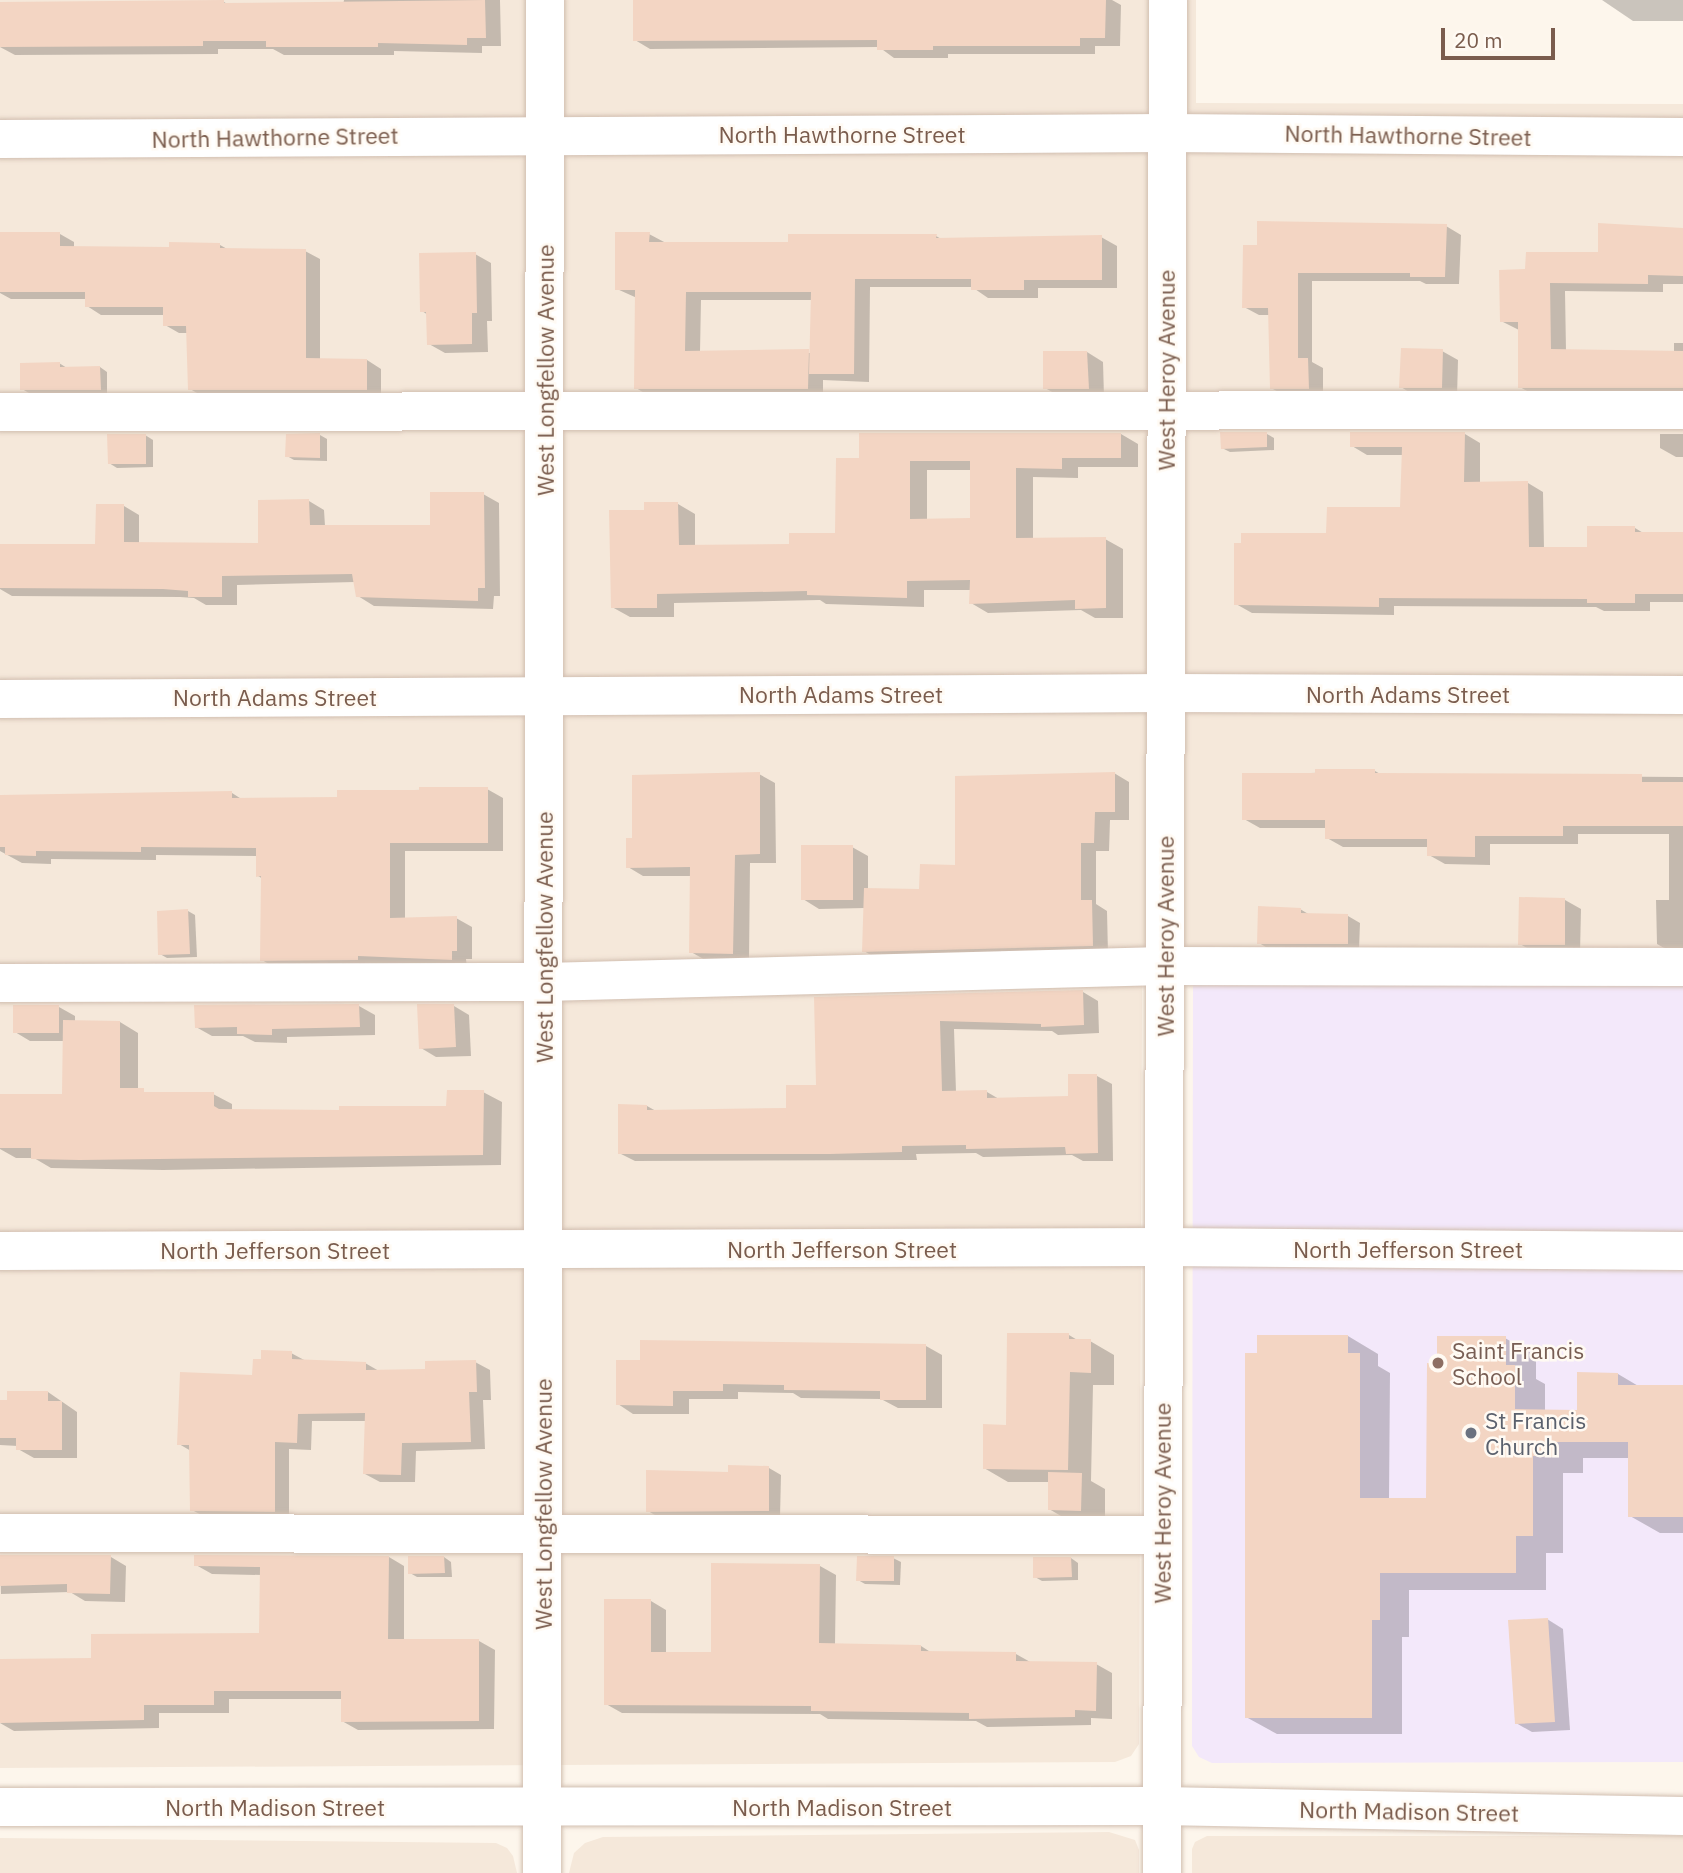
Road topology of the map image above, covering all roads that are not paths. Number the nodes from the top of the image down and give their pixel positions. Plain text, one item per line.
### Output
1 (545, 0) edge
2 (1168, 0) edge
3 (1168, 133) junction
4 (545, 134) junction
5 (1683, 137) edge
6 (0, 139) edge
7 (1165, 409) junction
8 (1683, 410) edge
9 (0, 412) edge
10 (546, 413) junction
11 (1167, 693) junction
12 (544, 695) junction
13 (1683, 695) edge
14 (0, 699) edge
15 (1164, 967) junction
16 (1683, 967) edge
17 (544, 982) junction
18 (0, 983) edge
19 (1163, 1247) junction
20 (544, 1250) junction
21 (0, 1251) edge
22 (1683, 1251) edge
23 (0, 1533) edge
24 (543, 1533) junction
25 (1162, 1535) junction
26 (1162, 1806) junction
27 (0, 1807) edge
28 (541, 1807) junction
29 (1683, 1816) edge
30 (542, 1873) edge
31 (1162, 1873) edge

1 - 4 street, West Longfellow Avenue
2 - 3 street, West Heroy Avenue
3 - 4 street, North Hawthorne Street
3 - 5 street, North Hawthorne Street
3 - 7 street, West Heroy Avenue
4 - 6 street, North Hawthorne Street
4 - 10 street, West Longfellow Avenue
7 - 8 street
7 - 10 street
7 - 11 street, West Heroy Avenue
9 - 10 street
10 - 12 street, West Longfellow Avenue
11 - 12 street, North Adams Street
11 - 13 street, North Adams Street
11 - 15 street, West Heroy Avenue
12 - 14 street, North Adams Street
12 - 17 street, West Longfellow Avenue
15 - 16 street
15 - 17 street
15 - 19 street, West Heroy Avenue
17 - 18 street
17 - 20 street, West Longfellow Avenue
19 - 20 street, North Jefferson Street
19 - 22 street, North Jefferson Street
19 - 25 street, West Heroy Avenue
20 - 21 street, North Jefferson Street
20 - 24 street, West Longfellow Avenue
23 - 24 street
24 - 25 street
24 - 28 street, West Longfellow Avenue
25 - 26 street, West Heroy Avenue
26 - 28 street, North Madison Street
26 - 29 street, North Madison Street
26 - 31 street, West Heroy Avenue
27 - 28 street, North Madison Street
28 - 30 street, West Longfellow Avenue

